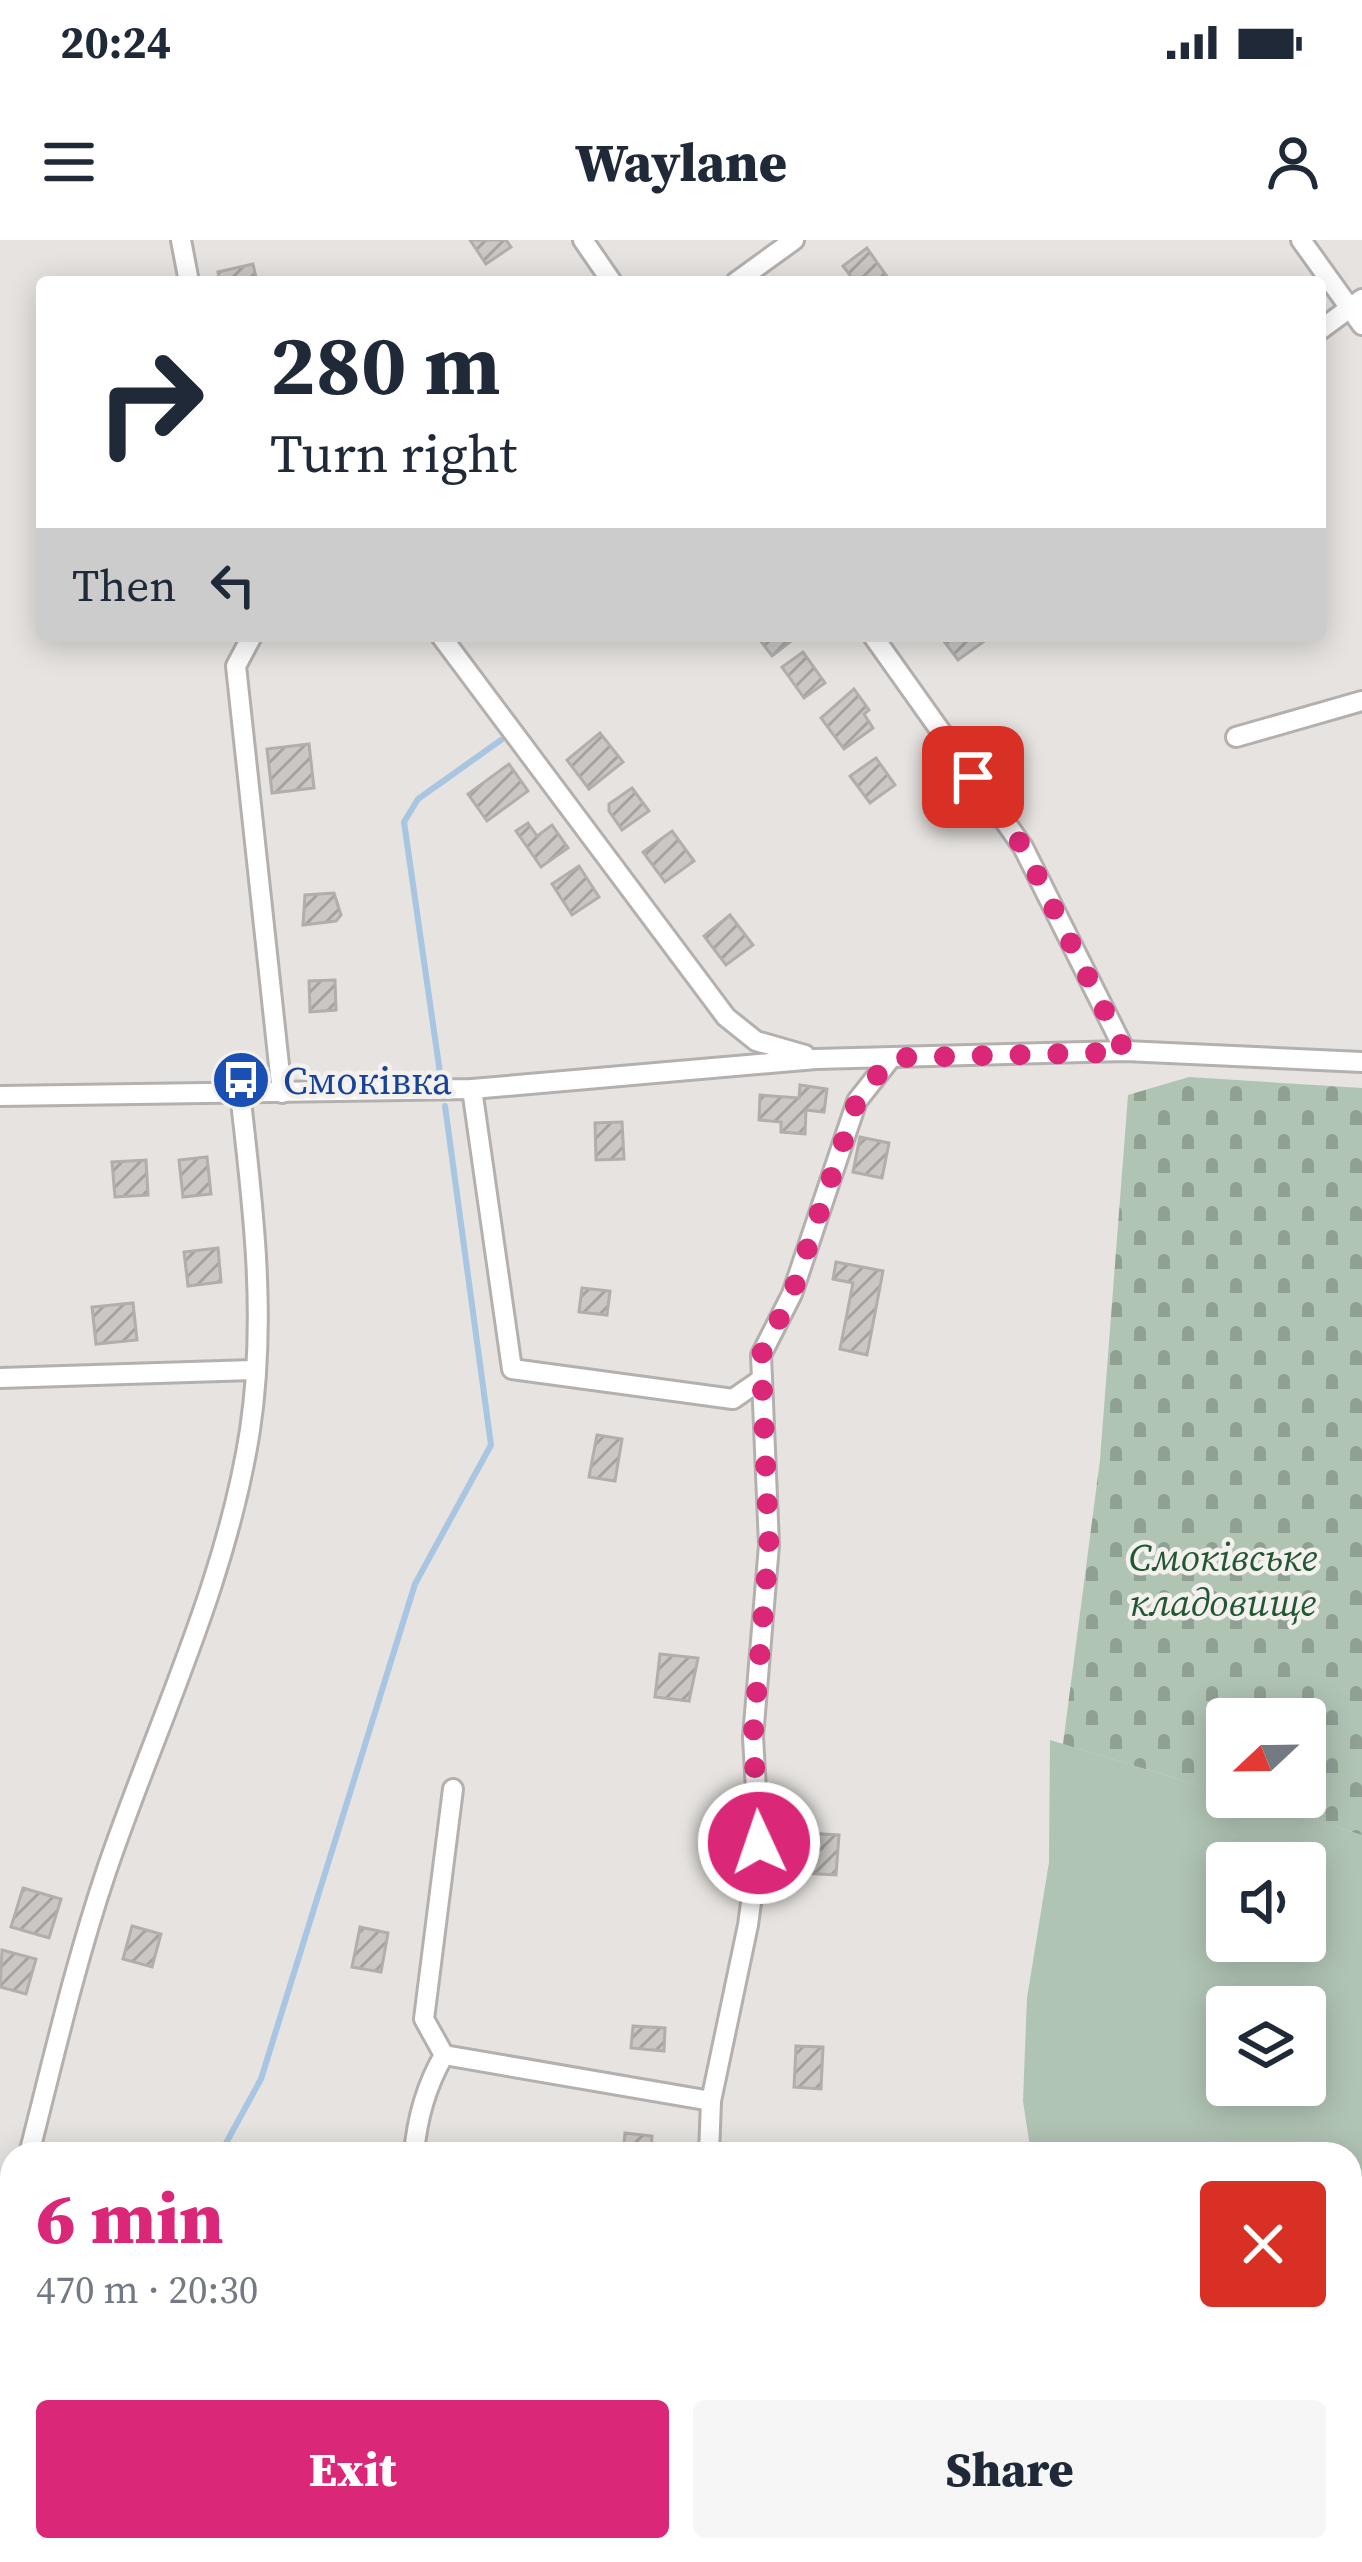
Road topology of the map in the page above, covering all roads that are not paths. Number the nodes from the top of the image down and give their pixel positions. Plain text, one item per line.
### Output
1 (182, 240) edge
2 (583, 240) edge
3 (794, 240) edge
4 (1300, 240) edge
5 (188, 276) edge
6 (608, 276) edge
7 (744, 276) edge
8 (1356, 303) edge
9 (1362, 325) edge
10 (1326, 326) edge
11 (249, 642) edge
12 (445, 642) edge
13 (877, 642) edge
14 (1362, 701) edge
15 (1236, 737) dead end
16 (1125, 1052) junction
17 (891, 1058) junction
18 (816, 1059) junction
19 (1362, 1061) edge
20 (472, 1089) junction
21 (240, 1093) junction
22 (282, 1093) junction
23 (0, 1096) edge
24 (254, 1370) junction
25 (0, 1378) edge
26 (762, 1379) junction
27 (453, 1790) dead end
28 (444, 2055) junction
29 (711, 2101) junction
30 (31, 2142) edge
31 (415, 2142) edge
32 (709, 2142) edge

1 - 5 street
2 - 6 street
3 - 7 street
4 - 8 street
8 - 9 street
8 - 10 street
11 - 22 street
12 - 18 street
13 - 16 street
14 - 15 street
16 - 17 street
16 - 19 street
17 - 18 street
17 - 26 street
18 - 20 street
20 - 22 street
20 - 26 street
21 - 22 street
21 - 23 street
21 - 24 street
24 - 25 street
24 - 30 street
26 - 29 street
27 - 28 street
28 - 29 street
28 - 31 street
29 - 32 street

